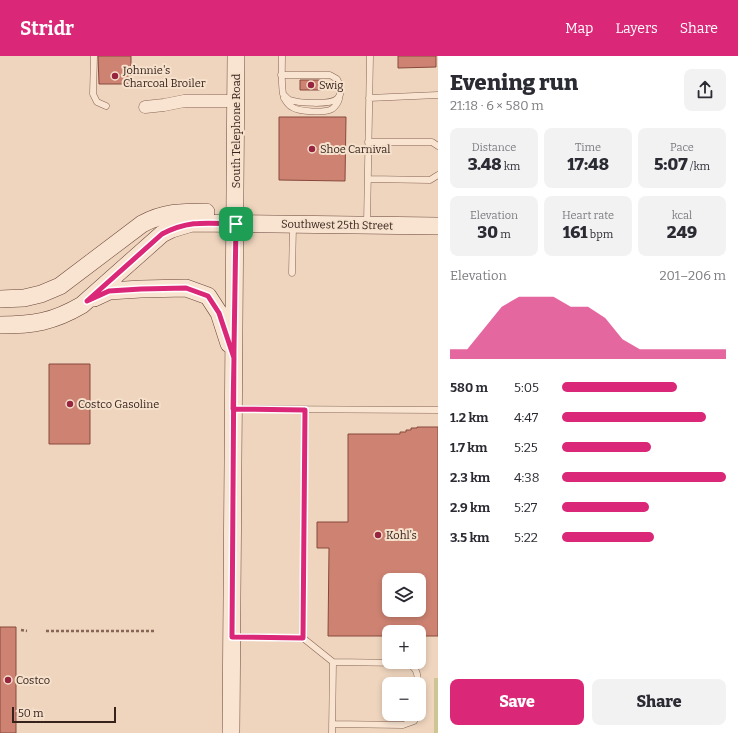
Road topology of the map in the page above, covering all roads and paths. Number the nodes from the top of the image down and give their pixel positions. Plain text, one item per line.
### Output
1 (94, 56) edge
2 (236, 56) edge
3 (282, 56) edge
4 (370, 56) edge
5 (281, 75) junction
6 (438, 95) edge
7 (369, 98) junction
8 (236, 101) junction
9 (106, 106) dead end
10 (145, 107) dead end
11 (368, 142) junction
12 (438, 146) edge
13 (438, 175) edge
14 (368, 179) junction
15 (236, 224) junction
16 (293, 224) junction
17 (367, 225) junction
18 (438, 226) edge
19 (292, 273) dead end
20 (0, 300) edge
21 (87, 301) junction
22 (0, 325) edge
23 (234, 358) junction
24 (233, 409) junction
25 (305, 410) junction
26 (438, 410) edge
27 (21, 630) dead end
28 (27, 630) dead end
29 (46, 630) dead end
30 (154, 630) dead end
31 (232, 637) junction
32 (303, 638) junction
33 (333, 662) junction
34 (417, 677) edge
35 (414, 721) edge
36 (332, 724) junction
37 (231, 733) edge
38 (332, 733) edge

1 - 9 lane
2 - 8 street, South Telephone Road
3 - 5 lane
4 - 7 lane
5 - 5 lane
6 - 7 lane
7 - 11 lane
8 - 10 street
8 - 15 street, South Telephone Road
11 - 12 lane
11 - 14 lane
13 - 14 lane
14 - 17 lane
15 - 16 street, Southwest 25th Street
15 - 20 street
15 - 21 street, Southwest 25th Street
15 - 23 street, South Telephone Road
16 - 17 street, Southwest 25th Street
16 - 19 lane
17 - 18 street, Southwest 25th Street
21 - 22 street
21 - 23 street
23 - 24 street, South Telephone Road
24 - 25 lane
24 - 31 street, South Telephone Road
25 - 26 lane
25 - 32 lane
27 - 28 path
29 - 30 path
31 - 32 lane
31 - 37 street, South Telephone Road
32 - 33 lane
33 - 34 lane
33 - 36 lane
35 - 36 lane
36 - 38 lane

